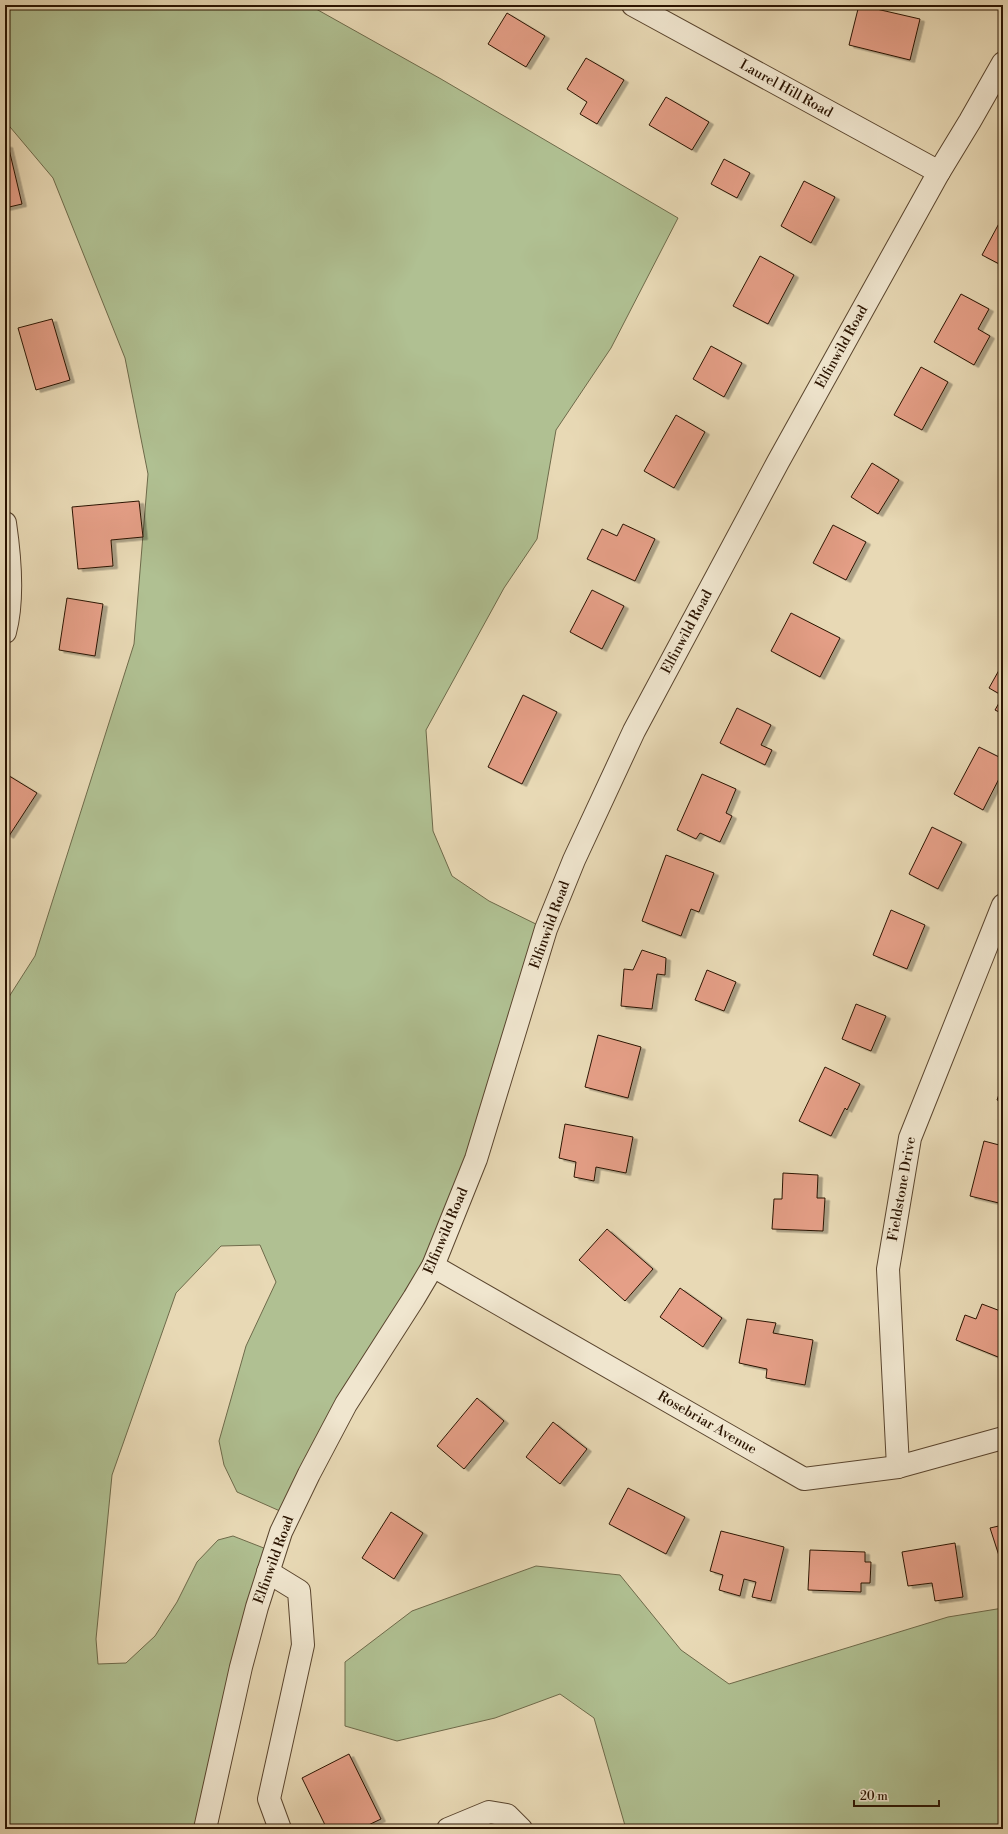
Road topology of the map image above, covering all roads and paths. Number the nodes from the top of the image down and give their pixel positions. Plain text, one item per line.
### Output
1 (633, 5) edge
2 (1003, 63) edge
3 (939, 172) junction
4 (5, 523) edge
5 (5, 632) edge
6 (1003, 905) edge
7 (433, 1266) junction
8 (1003, 1438) edge
9 (898, 1467) junction
10 (268, 1572) junction
11 (205, 1829) edge
12 (280, 1829) edge
13 (448, 1829) edge
14 (521, 1829) edge

1 - 3 street, Laurel Hill Road
2 - 3 street, Elfinwild Road
3 - 7 street, Elfinwild Road
4 - 5 street
6 - 9 street, Fieldstone Drive
7 - 9 street, Rosebriar Avenue
7 - 10 street, Elfinwild Road
8 - 9 street, Rosebriar Avenue
10 - 11 street, Elfinwild Road
10 - 12 street
13 - 14 street

